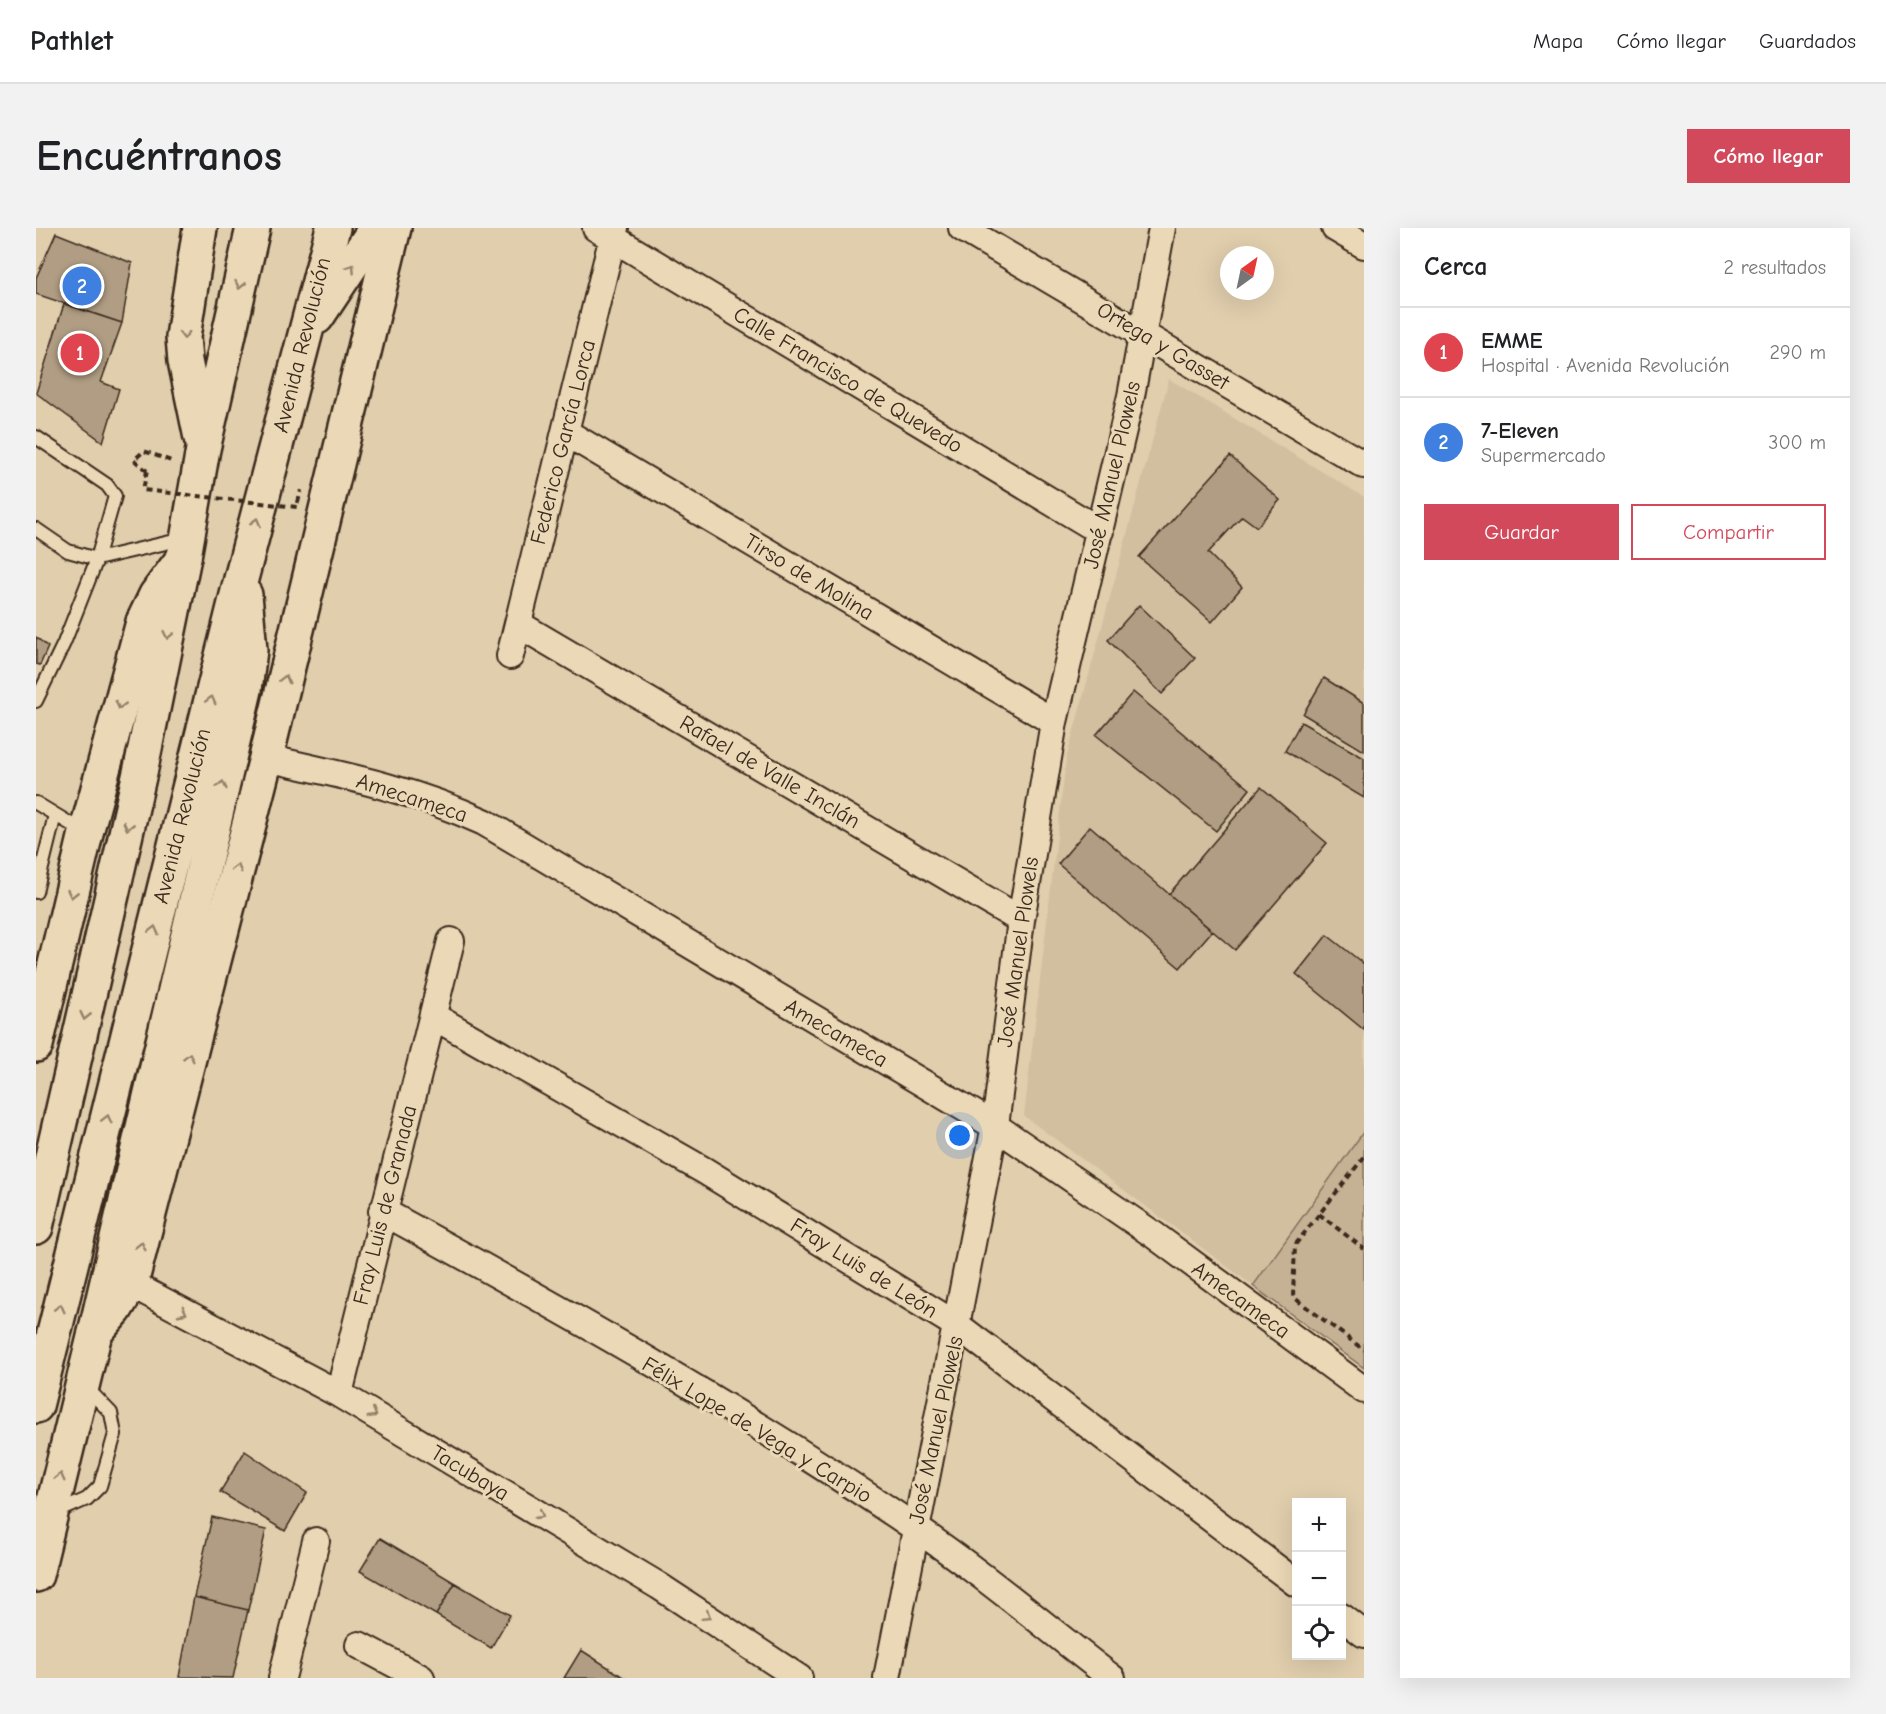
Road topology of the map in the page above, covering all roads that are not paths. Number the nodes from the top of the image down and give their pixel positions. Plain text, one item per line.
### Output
1 (200, 228) edge
2 (253, 228) edge
3 (333, 228) edge
4 (376, 228) edge
5 (394, 228) edge
6 (962, 228) edge
7 (1162, 228) edge
8 (1335, 228) edge
9 (608, 231) edge
10 (1364, 245) edge
11 (306, 334) junction
12 (1144, 334) junction
13 (565, 432) junction
14 (36, 437) edge
15 (201, 460) junction
16 (1364, 465) edge
17 (36, 529) edge
18 (1100, 531) junction
19 (186, 548) junction
20 (97, 559) junction
21 (242, 579) junction
22 (518, 624) junction
23 (510, 656) dead end
24 (36, 700) edge
25 (1054, 722) junction
26 (266, 758) junction
27 (36, 804) edge
28 (55, 815) junction
29 (86, 833) junction
30 (36, 892) edge
31 (1021, 920) junction
32 (451, 941) dead end
33 (433, 1016) junction
34 (36, 1045) edge
35 (995, 1126) junction
36 (382, 1211) junction
37 (36, 1227) edge
38 (131, 1284) junction
39 (958, 1326) junction
40 (95, 1333) junction
41 (83, 1384) junction
42 (1364, 1390) edge
43 (339, 1394) junction
44 (36, 1406) edge
45 (916, 1528) junction
46 (45, 1529) edge
47 (316, 1541) dead end
48 (36, 1575) edge
49 (1292, 1580) edge
50 (1346, 1621) edge
51 (1364, 1634) edge
52 (359, 1645) dead end
53 (282, 1678) edge
54 (421, 1678) edge
55 (799, 1678) edge
56 (888, 1678) edge
57 (1112, 1678) edge

1 -> 15 main road
2 -> 15 main road
3 - 11 main road, Avenida Revolución
11 -> 4 main road
26 -> 5 main road
6 - 12 street, Ortega y Gasset
7 - 12 street, José Manuel Plowels
8 - 10 street
9 - 13 street, Federico García Lorca
9 - 18 street, Calle Francisco de Quevedo
21 -> 11 main road, Avenida Revolución
12 - 16 street, Ortega y Gasset
12 - 18 street, José Manuel Plowels
13 - 22 street, Federico García Lorca
13 - 25 street, Tirso de Molina
14 - 20 lane
15 - 19 main road
17 - 20 lane
18 - 25 street, José Manuel Plowels
19 - 20 lane
19 -> 29 main road
19 -> 37 main road
20 - 24 lane
40 -> 21 main road
44 -> 21 main road, Avenida Revolución
22 - 23 street, Federico García Lorca
22 - 31 street, Rafael de Valle Inclán
25 - 31 street, José Manuel Plowels
26 - 35 street, Amecameca
38 -> 26 main road
27 - 28 lane
28 - 29 lane
28 - 30 lane
29 -> 34 main road
31 - 35 street, José Manuel Plowels
32 - 33 street, Fray Luis de Granada
33 - 36 street, Fray Luis de Granada
33 - 39 street, Fray Luis de León
35 - 39 street, José Manuel Plowels
35 - 42 street, Amecameca
36 - 43 street, Fray Luis de Granada
36 - 45 street, Félix Lope de Vega y Carpio
38 - 40 main road
38 -> 43 street, Tacubaya
39 - 45 street, José Manuel Plowels
39 - 49 street, Fray Luis de León
40 - 41 main road
46 -> 41 main road
41 - 46 lane
43 -> 55 street, Tacubaya
45 - 56 street, José Manuel Plowels
45 - 57 street, Félix Lope de Vega y Carpio
46 - 48 main road
47 - 53 street
50 - 51 street
52 - 54 street

